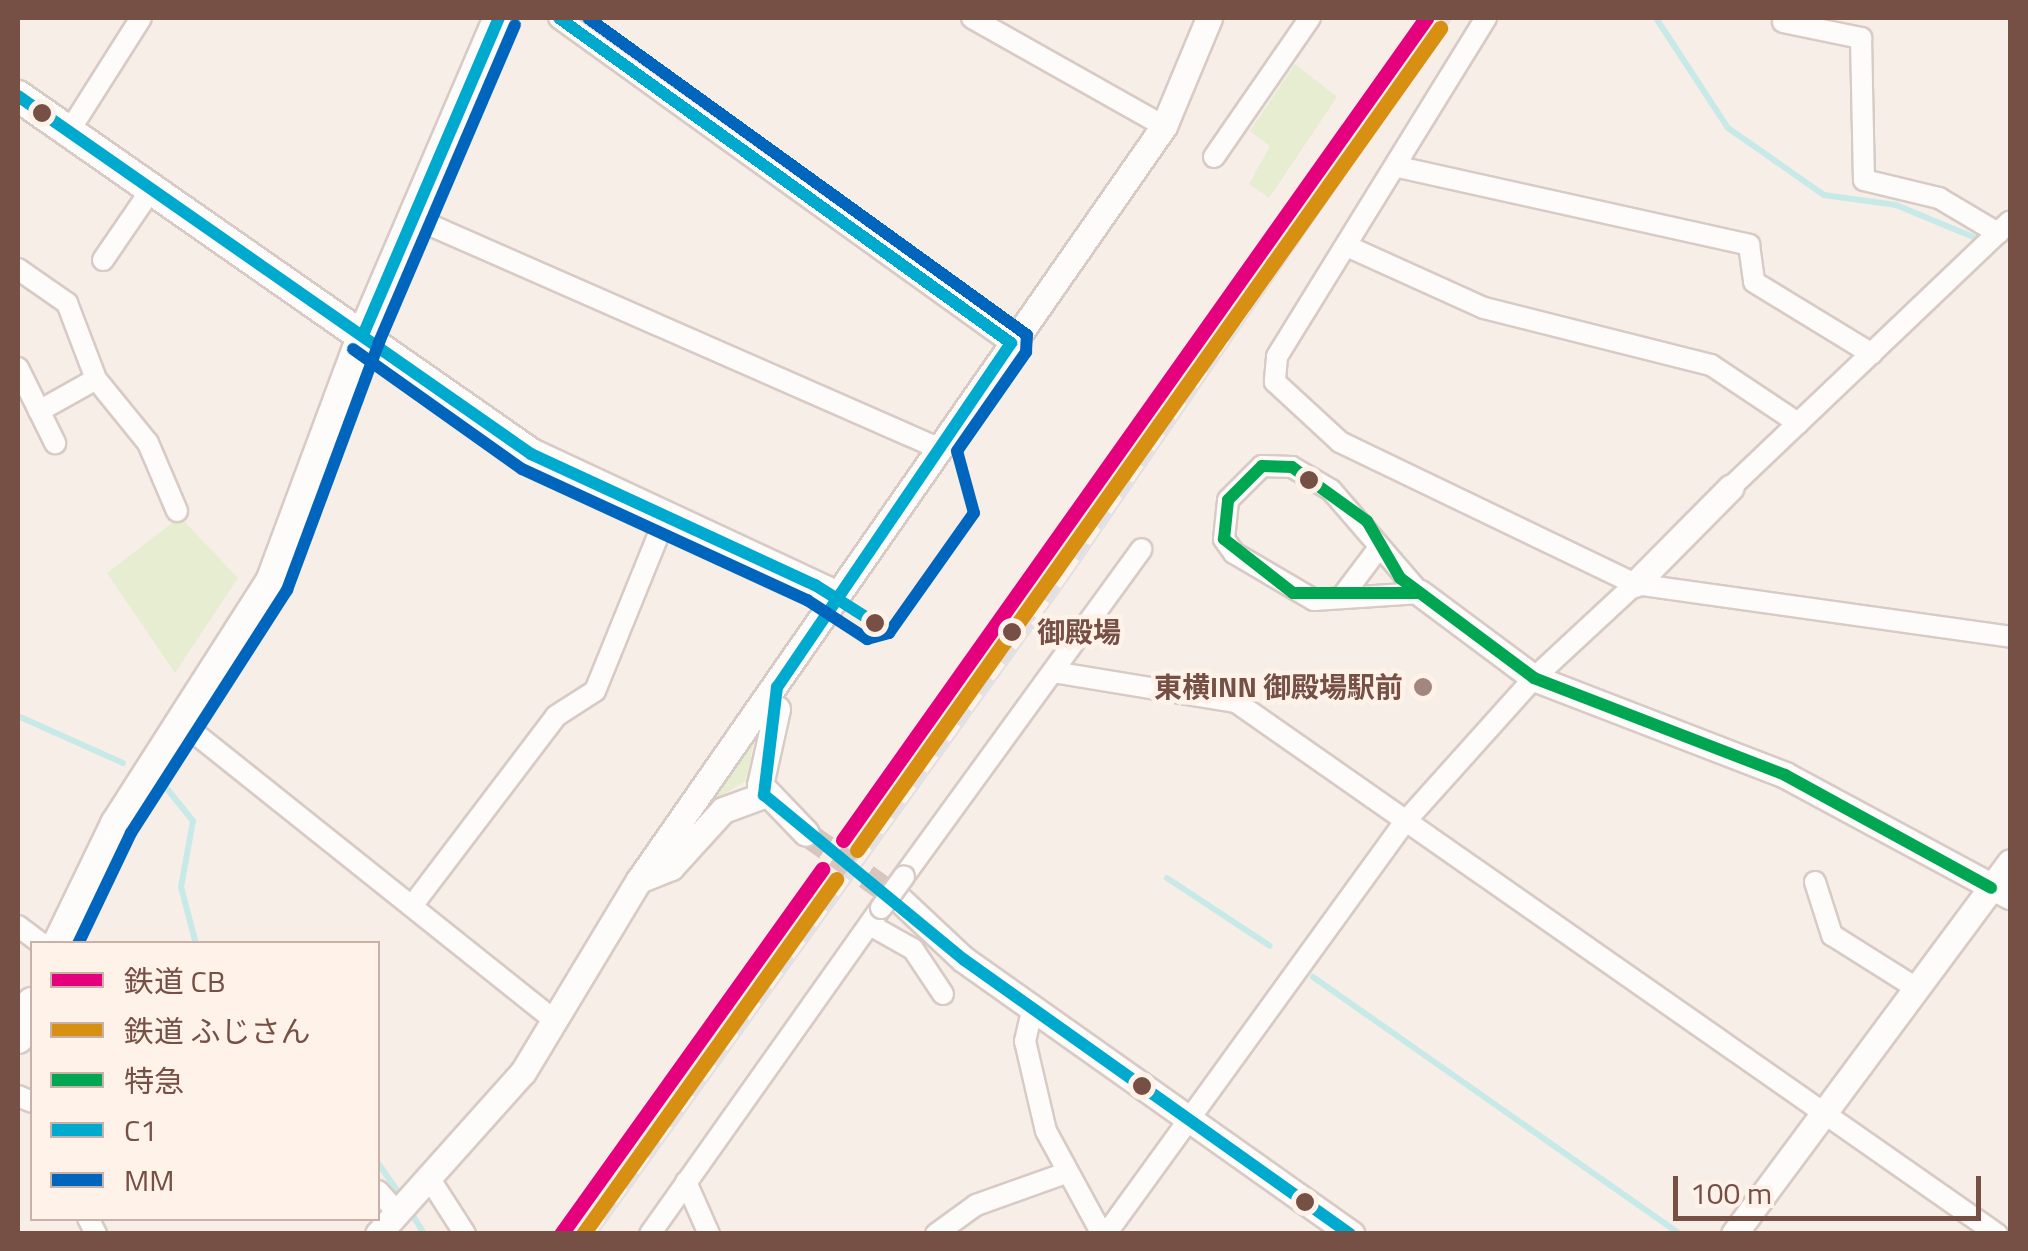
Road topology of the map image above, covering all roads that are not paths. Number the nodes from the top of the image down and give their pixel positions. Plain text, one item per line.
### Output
1 (141, 18) edge
2 (499, 18) edge
3 (559, 18) edge
4 (972, 18) edge
5 (1208, 18) edge
6 (1310, 18) edge
7 (1486, 18) edge
8 (1783, 22) dead end
9 (18, 96) edge
10 (1164, 126) junction
11 (68, 132) junction
12 (1214, 157) dead end
13 (1398, 167) junction
14 (151, 190) junction
15 (414, 218) junction
16 (2004, 227) edge
17 (1349, 247) junction
18 (103, 260) dead end
19 (18, 269) edge
20 (362, 335) junction
21 (1011, 343) junction
22 (1872, 354) junction
23 (18, 368) edge
24 (96, 379) junction
25 (39, 411) junction
26 (1798, 423) junction
27 (55, 443) dead end
28 (938, 448) junction
29 (1732, 487) joint
30 (176, 511) dead end
31 (665, 519) junction
32 (1142, 549) dead end
33 (1378, 549) junction
34 (1635, 584) junction
35 (1420, 594) junction
36 (835, 596) junction
37 (1336, 600) junction
38 (2010, 638) edge
39 (1053, 672) junction
40 (1534, 678) junction
41 (777, 698) junction
42 (182, 723) junction
43 (764, 795) junction
44 (1404, 823) junction
45 (806, 833) tunnel mouth
46 (2010, 862) edge
47 (639, 880) junction
48 (1815, 882) dead end
49 (2001, 892) edge
50 (414, 902) junction
51 (889, 902) junction
52 (59, 941) edge
53 (945, 942) junction
54 (922, 963) junction
55 (1916, 988) junction
56 (943, 994) dead end
57 (30, 1008) edge
58 (1032, 1011) junction
59 (554, 1020) junction
60 (18, 1038) edge
61 (1823, 1113) junction
62 (1189, 1122) junction
63 (1063, 1174) junction
64 (686, 1182) junction
65 (426, 1186) junction
66 (380, 1193) edge
67 (398, 1212) junction
68 (378, 1234) edge
69 (465, 1234) edge
70 (650, 1234) edge
71 (709, 1234) edge
72 (936, 1234) edge
73 (1104, 1234) edge
74 (1351, 1234) edge
75 (1734, 1234) edge
76 (1997, 1234) edge

1 - 11 street
2 - 15 main road
3 - 21 street
4 - 10 street
5 - 10 street
6 - 12 street
7 - 13 street
8 - 16 street
9 - 11 main road
10 - 21 street
11 - 14 main road
13 - 17 street
13 - 22 street
14 - 18 street
14 - 20 main road
15 - 20 main road
15 - 28 street
16 - 22 street
17 - 26 street
17 - 34 street
19 - 24 street
20 - 31 main road
20 - 42 main road
21 - 28 street
22 - 26 street
23 - 25 street
24 - 25 street
24 - 30 street
25 - 27 street
26 - 29 street
28 - 36 street
29 - 34 street
31 - 36 main road
31 - 50 street
32 - 39 street
33 - 35 street
33 - 37 street
33 - 37 street
34 - 38 street
34 - 40 street
35 - 37 street
35 - 40 street
36 - 41 street
39 - 44 street
39 - 51 street
40 - 44 street
40 - 49 street
41 - 43 street
41 - 47 street
42 - 50 street
42 - 52 main road
43 - 45 street
43 - 47 street
44 - 61 street
44 - 62 street
46 - 49 street
47 - 59 street
48 - 55 street
49 - 55 street
50 - 59 street
51 - 53 street
51 - 54 street
51 - 64 street
53 - 54 street
53 - 58 street
54 - 56 street
55 - 61 street
57 - 60 main road
58 - 62 street
58 - 63 street
59 - 65 street
61 - 75 street
61 - 76 street
62 - 73 street
62 - 74 street
63 - 72 street
63 - 73 street
64 - 70 street
64 - 71 street
65 - 67 street
65 - 69 street
66 - 67 street
67 - 68 street

